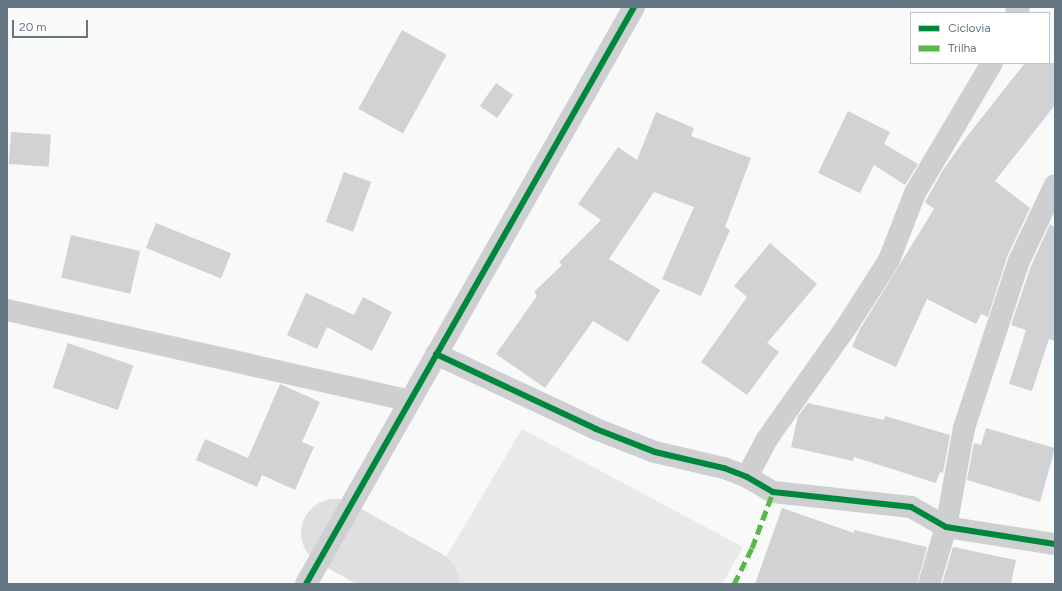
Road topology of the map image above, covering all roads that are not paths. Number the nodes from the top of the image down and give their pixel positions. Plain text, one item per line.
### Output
1 (634, 7) edge
2 (991, 64) edge
3 (1055, 185) edge
4 (7, 310) edge
5 (436, 354) junction
6 (410, 401) junction
7 (747, 477) junction
8 (946, 527) junction
9 (1055, 544) edge
10 (306, 584) edge
11 (929, 584) edge

1 - 5 street
2 - 7 street
3 - 8 street
4 - 6 street
5 - 6 street
5 - 7 street
6 - 10 street
7 - 8 street
8 - 9 street
8 - 11 street

